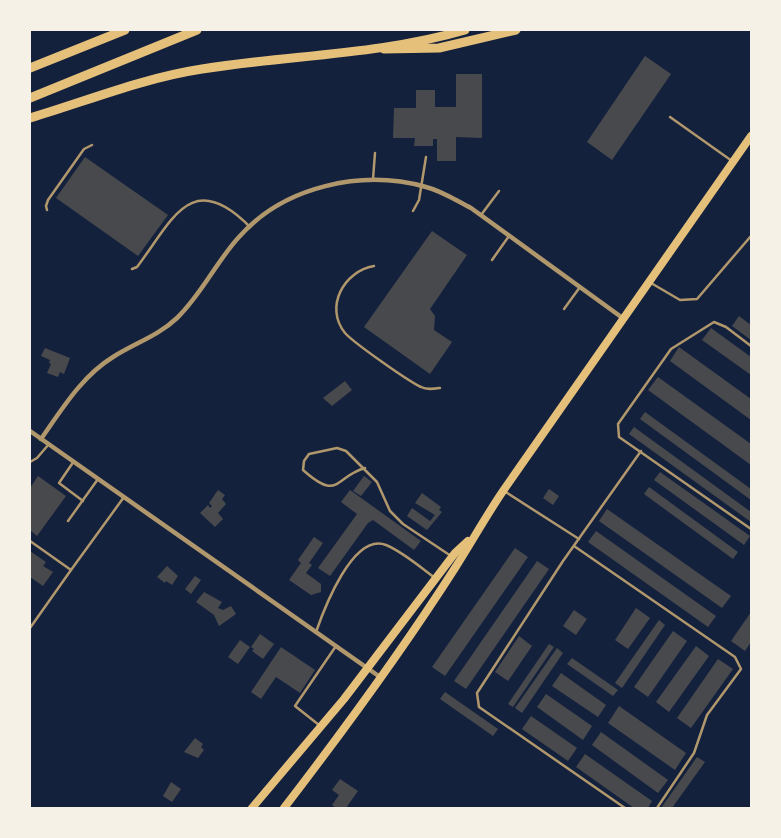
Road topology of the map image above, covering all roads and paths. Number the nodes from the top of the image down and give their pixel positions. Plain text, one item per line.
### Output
1 (124, 30) edge
2 (197, 30) edge
3 (465, 30) edge
4 (516, 30) edge
5 (366, 48) junction
6 (30, 68) edge
7 (30, 98) edge
8 (670, 117) dead end
9 (30, 118) edge
10 (751, 136) edge
11 (92, 144) dead end
12 (375, 153) dead end
13 (426, 158) dead end
14 (733, 162) junction
15 (373, 180) junction
16 (421, 186) junction
17 (499, 191) dead end
18 (48, 210) dead end
19 (413, 211) dead end
20 (481, 216) junction
21 (250, 227) junction
22 (509, 236) junction
23 (751, 236) edge
24 (492, 260) dead end
25 (374, 266) dead end
26 (132, 269) dead end
27 (650, 282) junction
28 (580, 287) junction
29 (564, 309) dead end
30 (624, 319) junction
31 (751, 346) edge
32 (440, 388) dead end
33 (30, 431) edge
34 (41, 439) junction
35 (49, 444) junction
36 (641, 451) junction
37 (74, 461) junction
38 (30, 462) edge
39 (365, 468) junction
40 (98, 479) junction
41 (503, 491) junction
42 (124, 497) junction
43 (83, 500) junction
44 (68, 521) dead end
45 (751, 529) edge
46 (473, 536) junction
47 (579, 539) junction
48 (30, 541) edge
49 (574, 546) junction
50 (452, 557) junction
51 (71, 570) junction
52 (436, 578) junction
53 (30, 628) edge
54 (316, 632) junction
55 (336, 646) junction
56 (367, 668) junction
57 (380, 677) junction
58 (321, 727) junction
59 (252, 808) edge
60 (284, 808) edge
61 (625, 808) edge
62 (657, 808) edge

1 - 6 highway
2 - 7 highway
3 - 5 highway
4 - 5 highway
5 - 9 highway
8 - 14 lane
10 - 14 main road
11 - 18 lane
12 - 15 lane
13 - 16 lane
14 - 27 main road
15 - 16 street
15 - 21 street
16 - 19 lane
16 - 20 street
17 - 20 lane
20 - 22 street
21 - 26 lane
21 - 34 street
22 - 24 lane
22 - 28 street
23 - 27 lane
25 - 32 lane
27 - 30 main road
28 - 29 lane
28 - 30 street
30 - 41 main road
31 - 36 lane
33 - 34 street
34 - 35 street
35 - 37 street
35 - 38 lane
36 - 45 lane
36 - 47 lane
37 - 40 street
37 - 43 lane
39 - 39 lane
39 - 50 lane
40 - 42 street
40 - 43 lane
41 - 46 main road
41 - 47 lane
42 - 51 lane
42 - 54 street
43 - 44 lane
46 - 50 main road
46 - 57 main road
47 - 49 lane
48 - 51 lane
49 - 61 lane
49 - 62 lane
50 - 52 main road
51 - 53 lane
52 - 54 lane
52 - 56 main road
54 - 55 street
55 - 56 street
55 - 58 lane
56 - 57 street
56 - 58 main road
57 - 60 main road
58 - 59 main road

